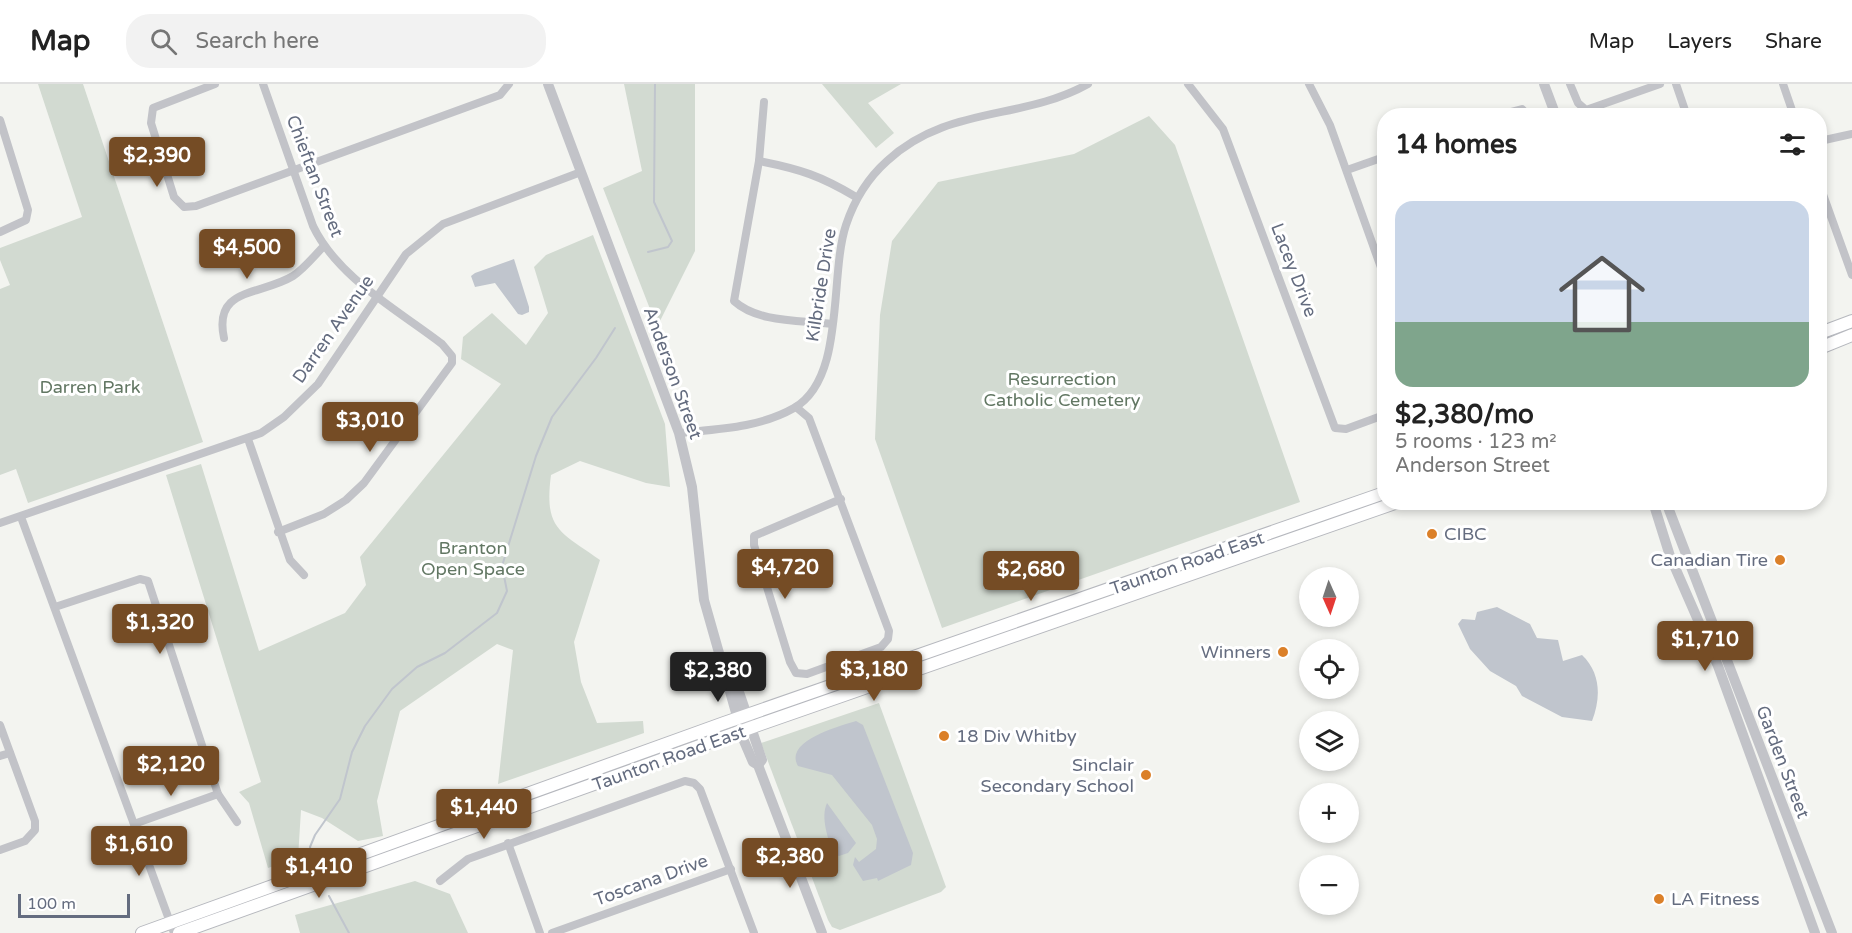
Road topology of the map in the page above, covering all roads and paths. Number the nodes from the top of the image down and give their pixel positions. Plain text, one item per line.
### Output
1 (215, 84) edge
2 (263, 84) edge
3 (509, 84) edge
4 (548, 84) edge
5 (1088, 84) edge
6 (1188, 84) edge
7 (1309, 84) edge
8 (1544, 84) edge
9 (1570, 84) edge
10 (1660, 84) edge
11 (1676, 84) edge
12 (1783, 84) edge
13 (764, 102) dead end
14 (1553, 108) edge
15 (1584, 108) edge
16 (1592, 108) edge
17 (1685, 108) edge
18 (1791, 108) edge
19 (0, 120) edge
20 (1852, 134) edge
21 (1827, 139) edge
22 (1377, 159) edge
23 (759, 161) junction
24 (293, 169) junction
25 (1347, 170) junction
26 (581, 172) junction
27 (856, 197) junction
28 (1827, 205) edge
29 (0, 232) edge
30 (323, 247) junction
31 (1377, 256) edge
32 (1852, 275) edge
33 (377, 294) junction
34 (1852, 321) edge
35 (832, 324) junction
36 (1827, 330) edge
37 (1852, 335) edge
38 (224, 338) dead end
39 (1827, 345) edge
40 (796, 407) junction
41 (1377, 418) edge
42 (679, 433) junction
43 (248, 439) junction
44 (1377, 495) edge
45 (841, 499) junction
46 (1377, 509) edge
47 (1656, 510) edge
48 (1669, 510) edge
49 (21, 518) junction
50 (0, 524) edge
51 (278, 532) junction
52 (304, 575) dead end
53 (56, 607) junction
54 (741, 717) junction
55 (0, 725) edge
56 (746, 730) junction
57 (10, 753) junction
58 (0, 756) edge
59 (218, 794) junction
60 (504, 802) junction
61 (510, 815) junction
62 (237, 822) dead end
63 (134, 824) junction
64 (444, 824) junction
65 (449, 836) junction
66 (508, 843) junction
67 (0, 850) edge
68 (731, 869) junction
69 (440, 880) dead end
70 (172, 928) edge
71 (142, 933) edge
72 (178, 933) edge
73 (540, 933) edge
74 (552, 933) edge
75 (754, 933) edge
76 (822, 933) edge
77 (1815, 933) edge
78 (1832, 933) edge

1 - 24 street
2 - 24 street, Chieftan Street
3 - 24 street
4 - 26 street, Anderson Street
5 - 27 street, Kilbride Drive
6 - 41 street, Lacey Drive
7 - 25 street
8 - 14 street
9 - 15 street
10 - 16 street
11 - 17 street
12 - 18 street
13 - 23 street
19 - 29 street
20 - 21 street
22 - 25 street
23 - 27 street
23 - 35 street
24 - 30 street, Chieftan Street
25 - 31 street
26 - 33 street, Darren Avenue
26 - 42 street, Anderson Street
27 - 35 street, Kilbride Drive
28 - 32 street
30 - 33 street, Chieftan Street
30 - 38 street
33 - 43 street, Darren Avenue
33 - 51 street, Chieftan Street
34 - 36 main road
35 - 40 street, Kilbride Drive
37 - 39 main road
40 - 42 street, Kilbride Drive
40 - 45 street
42 - 54 street, Anderson Street
43 - 49 street, Darren Avenue
43 - 51 street
44 - 54 main road, Taunton Road East
45 - 45 street
46 - 56 main road, Taunton Road East
47 - 77 street, Garden Street
48 - 78 street, Garden Street
49 - 50 street, Darren Avenue
49 - 53 street
51 - 52 street
53 - 59 street
53 - 63 street
54 - 56 street, Anderson Street
54 - 60 main road, Taunton Road East
55 - 57 street
56 - 61 main road, Taunton Road East
56 - 76 street, Anderson Street
57 - 58 street
57 - 67 street
59 - 62 street
59 - 63 street
60 - 61 main road
60 - 64 main road, Taunton Road East
61 - 65 main road, Taunton Road East
63 - 70 street
64 - 65 main road
64 - 70 main road, Taunton Road East
65 - 72 main road, Taunton Road East
66 - 68 street
66 - 69 street
66 - 73 street
68 - 74 street, Toscana Drive
68 - 75 street, Toscana Drive
70 - 71 main road, Taunton Road East

